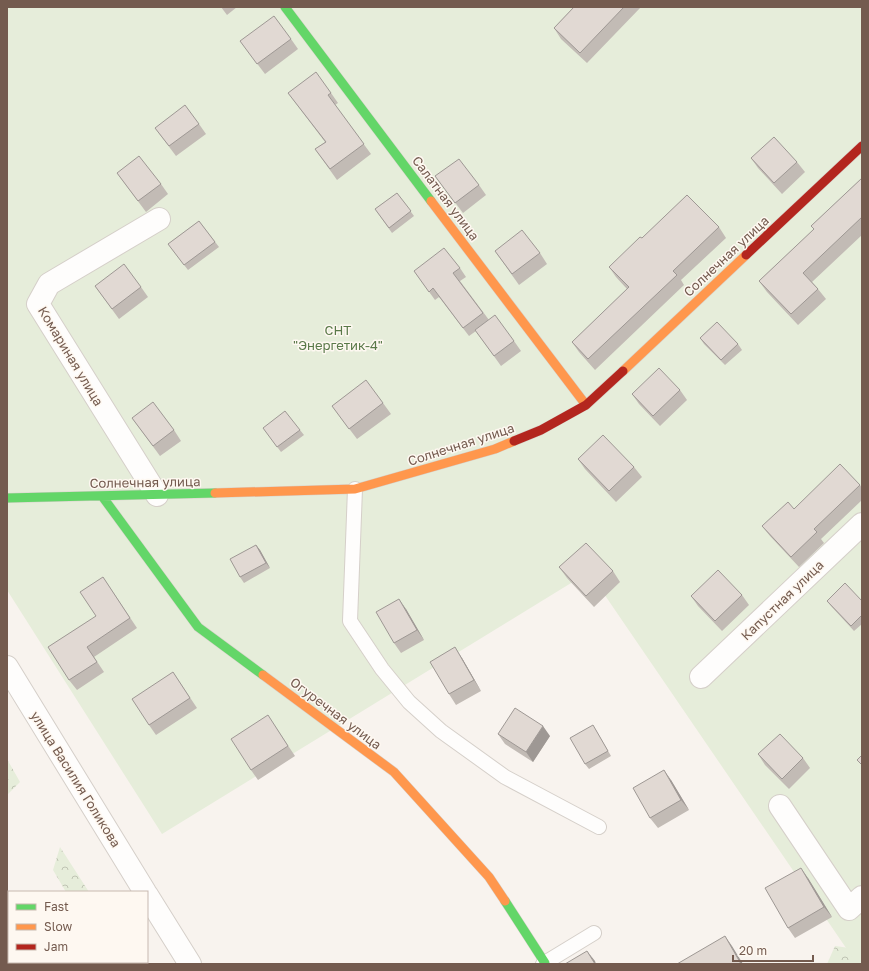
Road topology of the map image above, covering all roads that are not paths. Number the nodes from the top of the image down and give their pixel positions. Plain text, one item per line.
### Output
1 (285, 7) edge
2 (862, 146) edge
3 (159, 219) dead end
4 (586, 405) junction
5 (355, 489) junction
6 (156, 495) junction
7 (102, 496) junction
8 (7, 498) edge
9 (862, 524) edge
10 (7, 667) edge
11 (702, 677) dead end
12 (780, 806) dead end
13 (599, 828) dead end
14 (144, 891) edge
15 (148, 897) edge
16 (862, 897) edge
17 (594, 933) dead end
18 (544, 963) edge
19 (190, 964) edge

1 - 4 street, Салатная улица
2 - 4 street, Солнечная улица
3 - 6 street, Комариная улица
4 - 5 street, Солнечная улица
5 - 6 street, Солнечная улица
5 - 13 lane
6 - 7 street, Солнечная улица
7 - 8 street, Солнечная улица
7 - 18 street, Огуречная улица
9 - 11 street, Капустная улица
10 - 14 street, улица Василия Голикова
12 - 16 street
15 - 19 street
17 - 18 lane

